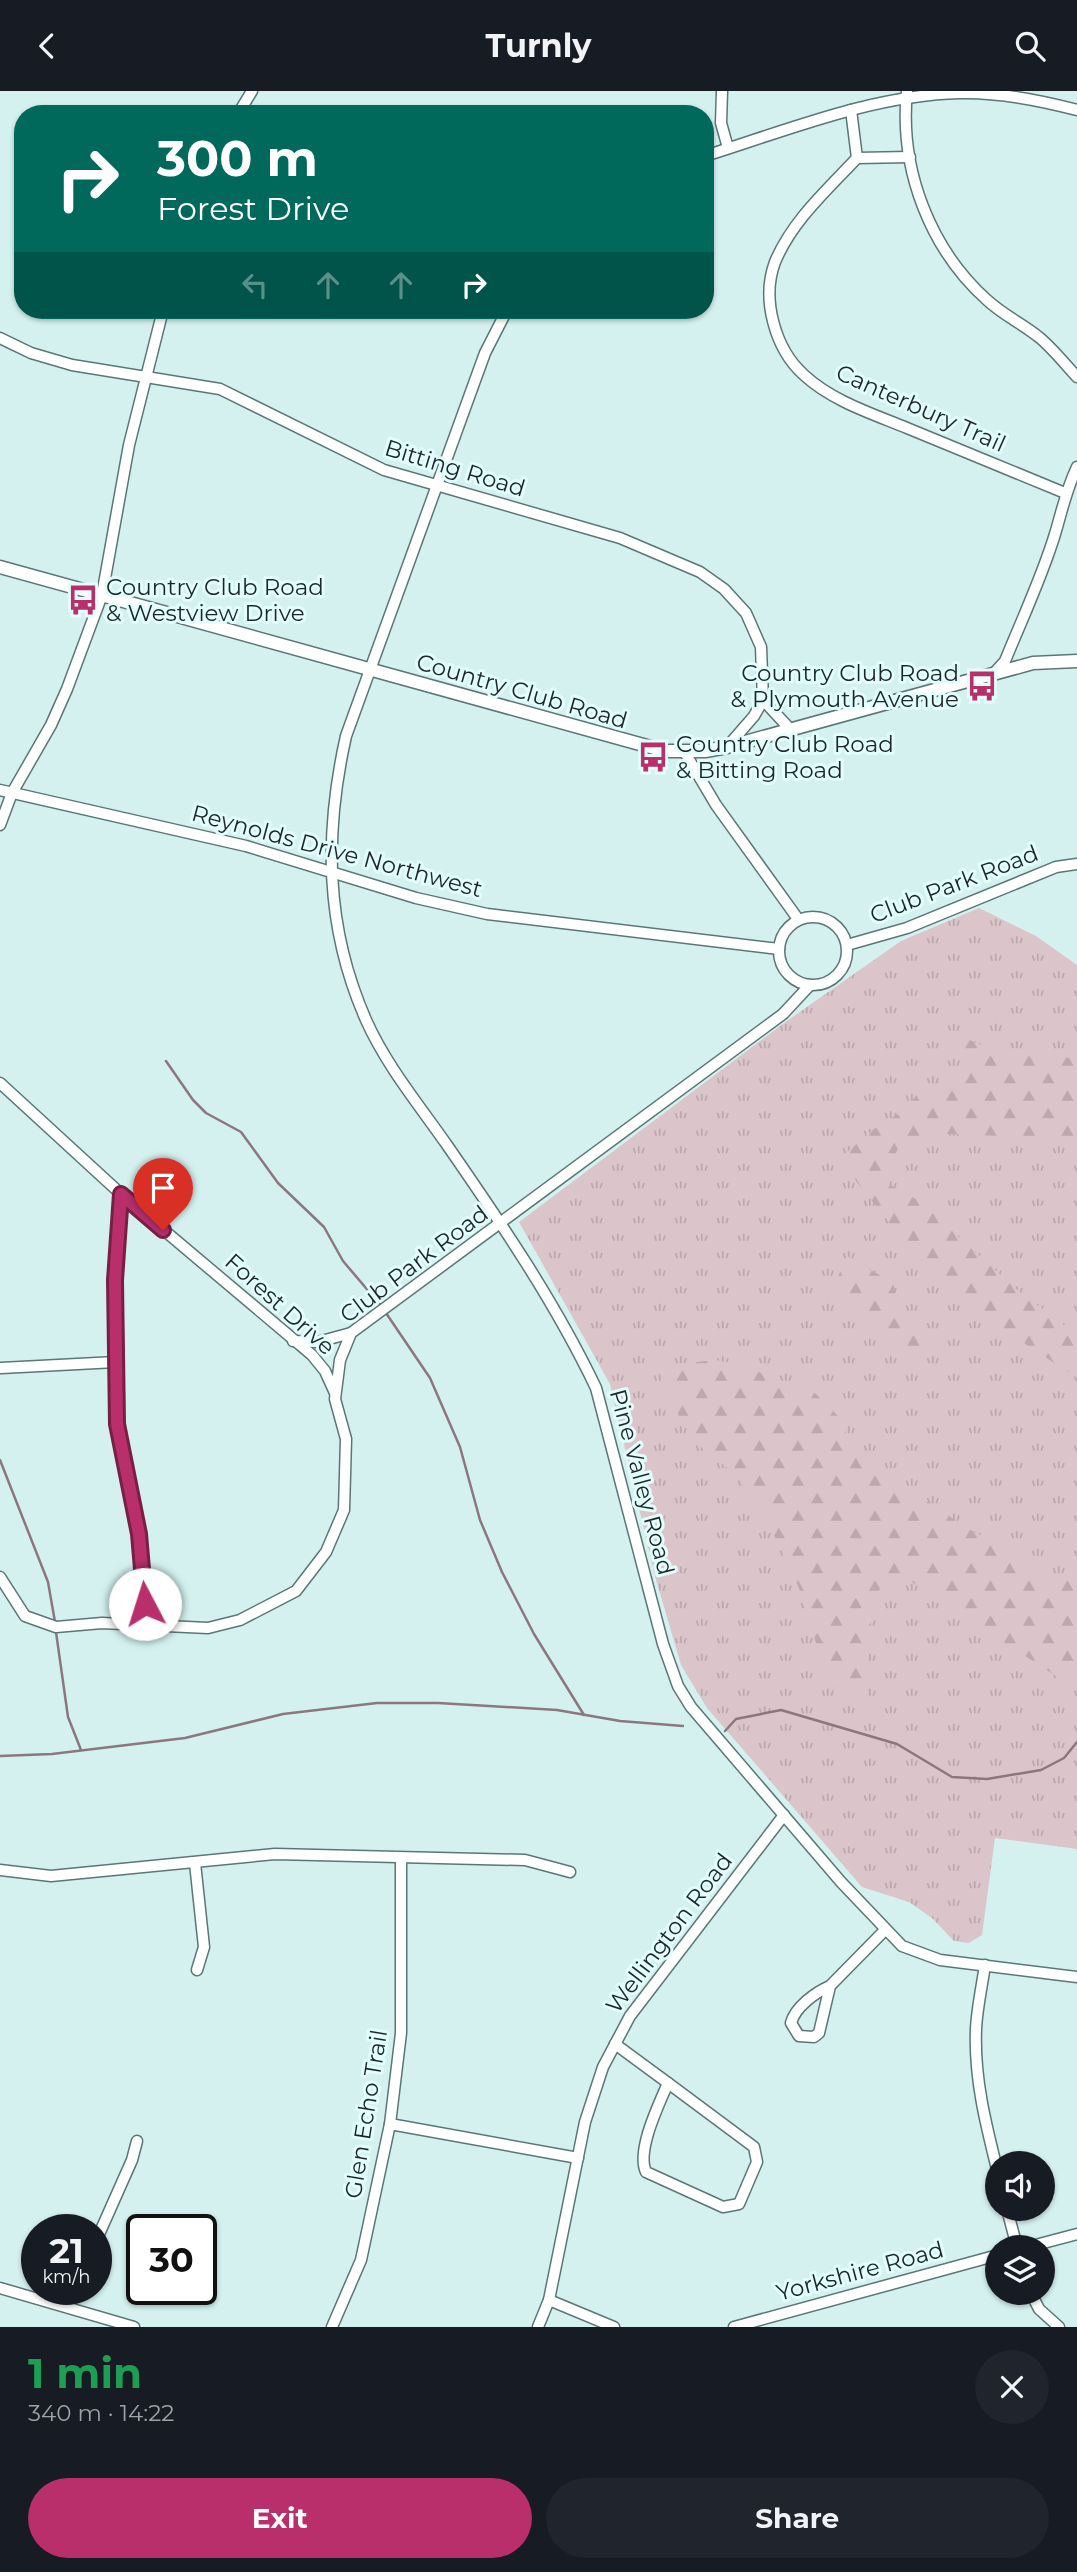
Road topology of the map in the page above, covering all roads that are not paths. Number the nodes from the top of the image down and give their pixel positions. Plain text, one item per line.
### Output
1 (722, 91) edge
2 (1030, 94) edge
3 (907, 95) edge
4 (851, 110) junction
5 (1077, 110) edge
6 (728, 148) junction
7 (714, 153) edge
8 (910, 157) junction
9 (857, 158) junction
10 (161, 319) edge
11 (502, 319) edge
12 (0, 338) edge
13 (1077, 376) edge
14 (146, 378) junction
15 (1077, 467) edge
16 (436, 486) junction
17 (1065, 493) junction
18 (0, 567) edge
19 (102, 595) junction
20 (1077, 661) edge
21 (368, 669) junction
22 (995, 672) junction
23 (763, 700) junction
24 (790, 729) junction
25 (727, 747) junction
26 (684, 751) junction
27 (0, 790) edge
28 (12, 793) junction
29 (0, 825) edge
30 (1077, 864) edge
31 (330, 871) junction
32 (798, 919) junction
33 (847, 945) junction
34 (779, 949) junction
35 (810, 985) junction
36 (0, 1083) edge
37 (121, 1194) junction
38 (501, 1224) junction
39 (351, 1333) junction
40 (293, 1341) junction
41 (116, 1362) junction
42 (1, 1368) edge
43 (335, 1395) junction
44 (0, 1577) edge
45 (147, 1627) junction
46 (784, 1815) junction
47 (401, 1858) junction
48 (195, 1863) junction
49 (0, 1870) edge
50 (570, 1872) dead end
51 (885, 1930) junction
52 (985, 1965) junction
53 (197, 1970) dead end
54 (1077, 1977) edge
55 (830, 1986) junction
56 (615, 2044) junction
57 (668, 2083) junction
58 (390, 2124) junction
59 (137, 2141) dead end
60 (991, 2151) edge
61 (578, 2158) junction
62 (108, 2214) edge
63 (1077, 2234) edge
64 (1055, 2240) edge
65 (985, 2259) edge
66 (0, 2288) edge
67 (549, 2300) junction
68 (1037, 2305) edge
69 (68, 2307) joint
70 (779, 2314) junction
71 (134, 2327) edge
72 (332, 2327) edge
73 (538, 2327) edge
74 (614, 2327) edge
75 (734, 2327) edge
76 (773, 2327) edge
77 (1059, 2327) edge

1 - 6 street
2 - 3 street
2 - 5 street
3 - 4 street
3 - 8 street
4 - 6 street
4 - 9 street
6 - 7 street
8 - 9 street
8 - 13 street
9 - 17 street, Canterbury Trail
10 - 14 street
11 - 16 street, Pine Valley Road
12 - 14 street, Bitting Road
14 - 16 street, Bitting Road
14 - 19 street
15 - 17 street
16 - 21 street, Pine Valley Road
16 - 23 street, Bitting Road
17 - 22 street
18 - 19 main road, Country Club Road
19 - 21 main road, Country Club Road
19 - 28 street
20 - 22 main road, Country Club Road
21 - 26 main road, Country Club Road
21 - 31 street, Pine Valley Road
22 - 24 main road, Country Club Road
23 - 24 street
23 - 25 street
24 - 25 main road, Country Club Road
25 - 26 main road, Country Club Road
26 - 32 street
27 - 28 street, Reynolds Drive Northwest
28 - 29 street
28 - 31 street, Reynolds Drive Northwest
30 - 33 street, Club Park Road
31 - 34 street, Reynolds Drive Northwest
31 - 38 street, Pine Valley Road
32 - 33 street
32 - 34 street
33 - 35 street
34 - 35 street
35 - 38 street, Club Park Road
36 - 37 street, Forest Drive
37 - 40 street, Forest Drive
37 - 41 street
38 - 39 street, Club Park Road
38 - 46 street, Pine Valley Road
39 - 40 street
39 - 43 street, Club Park Road
40 - 43 street, Forest Drive
41 - 42 street
41 - 45 street
43 - 45 street, Club Park Road
44 - 45 street, Club Park Road
46 - 51 street, Pine Valley Road
46 - 56 street, Wellington Road
47 - 48 street
47 - 50 street
47 - 58 street, Glen Echo Trail
48 - 49 street
48 - 53 street
51 - 52 street, Pine Valley Road
51 - 55 street
52 - 54 street, Pine Valley Road
52 - 60 street
55 - 55 street
56 - 57 street
56 - 61 street, Wellington Road
57 - 57 street
58 - 61 street
58 - 72 street, Glen Echo Trail
59 - 62 street
61 - 67 street, Wellington Road
63 - 64 street
65 - 70 street, Yorkshire Road
66 - 69 street
67 - 73 street, Wellington Road
67 - 74 street
68 - 77 street
69 - 71 street
70 - 75 street, Yorkshire Road
70 - 76 street

